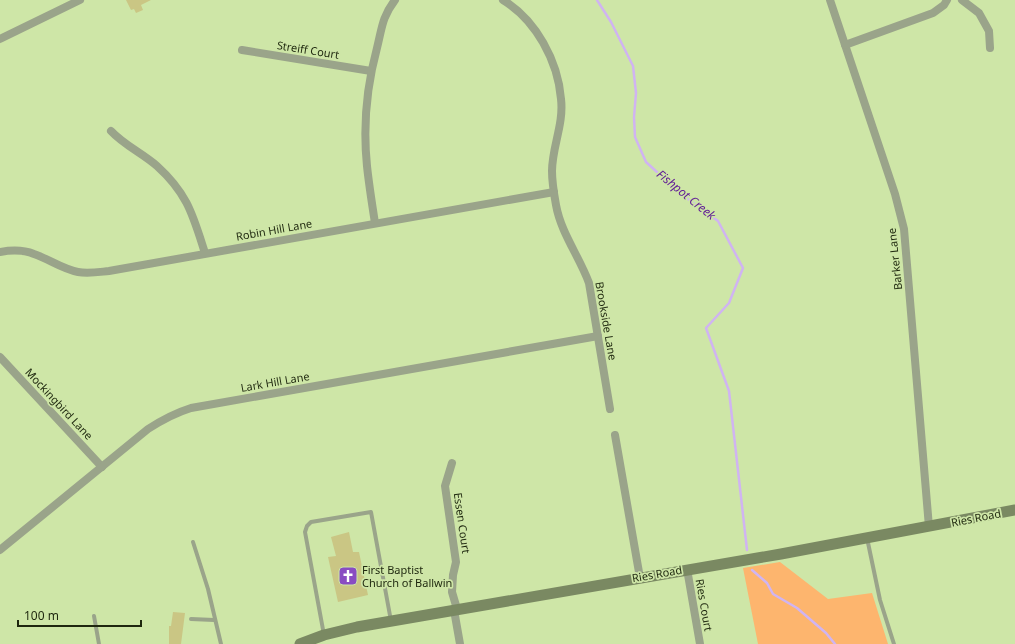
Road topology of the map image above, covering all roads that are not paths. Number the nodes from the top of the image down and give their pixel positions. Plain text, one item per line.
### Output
1 (80, 0) edge
2 (395, 0) edge
3 (503, 0) edge
4 (830, 0) edge
5 (947, 0) edge
6 (962, 0) edge
7 (0, 38) edge
8 (845, 46) junction
9 (990, 48) dead end
10 (242, 50) dead end
11 (371, 71) junction
12 (111, 130) dead end
13 (554, 192) junction
14 (375, 223) junction
15 (0, 252) edge
16 (205, 254) junction
17 (598, 336) junction
18 (0, 357) edge
19 (610, 409) dead end
20 (615, 435) dead end
21 (452, 463) dead end
22 (102, 466) junction
23 (1015, 510) edge
24 (929, 527) junction
25 (867, 538) junction
26 (192, 542) dead end
27 (0, 550) edge
28 (687, 569) junction
29 (640, 578) junction
30 (456, 610) junction
31 (94, 616) dead end
32 (191, 619) dead end
33 (214, 620) junction
34 (391, 621) junction
35 (324, 635) junction
36 (99, 644) edge
37 (221, 644) edge
38 (300, 644) edge
39 (460, 644) edge
40 (700, 644) edge
41 (894, 644) edge

1 - 7 street
2 - 11 street
3 - 13 street, Brookside Lane
4 - 8 street, Barker Lane
5 - 8 street
6 - 9 street
8 - 24 street, Barker Lane
10 - 11 street, Streiff Court
11 - 14 street
12 - 16 street
13 - 14 street, Robin Hill Lane
13 - 17 street, Brookside Lane
14 - 16 street, Robin Hill Lane
15 - 16 street, Robin Hill Lane
17 - 19 street, Brookside Lane
17 - 22 street, Lark Hill Lane
18 - 22 street, Mockingbird Lane
20 - 29 street
21 - 30 street, Essen Court
22 - 27 street, Lark Hill Lane
23 - 24 street, Ries Road
24 - 25 street, Ries Road
25 - 28 street, Ries Road
25 - 41 lane
26 - 33 lane
28 - 29 street, Ries Road
28 - 40 street, Ries Court
29 - 30 street, Ries Road
30 - 34 street, Ries Road
30 - 39 street, Essen Court
31 - 36 lane
32 - 33 lane
33 - 37 lane
34 - 35 street, Ries Road
34 - 35 lane
35 - 38 street, Ries Road

